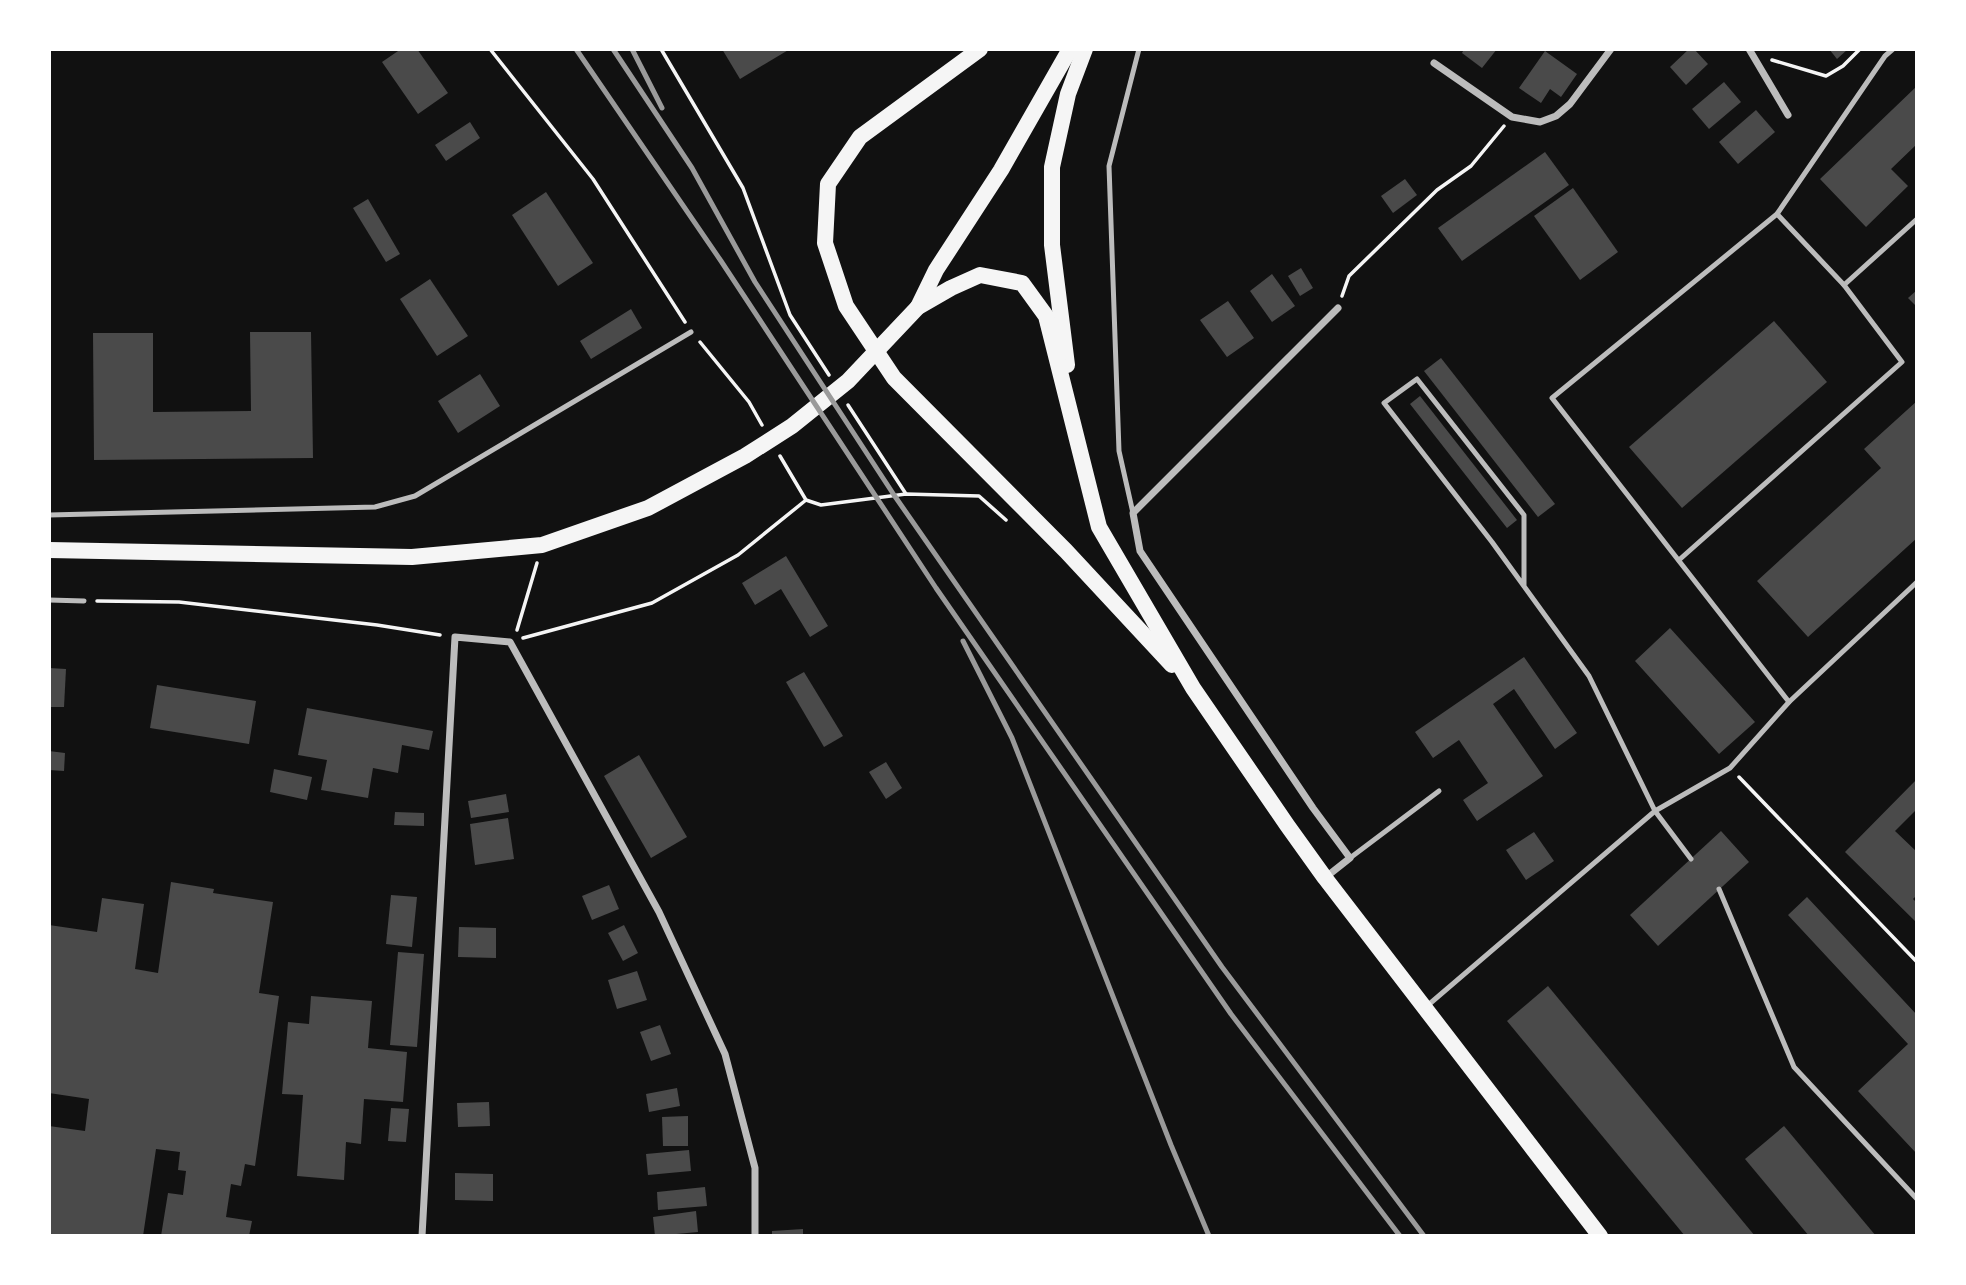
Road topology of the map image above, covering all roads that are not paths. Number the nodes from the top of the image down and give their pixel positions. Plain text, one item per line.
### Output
1 (980, 49) edge
2 (1070, 49) edge
3 (1085, 49) edge
4 (1139, 49) edge
5 (1611, 49) edge
6 (1893, 49) edge
7 (1751, 52) edge
8 (1434, 63) dead end
9 (1788, 115) dead end
10 (1777, 215) junction
11 (1917, 219) edge
12 (1844, 285) junction
13 (918, 307) junction
14 (1338, 308) road end
15 (691, 331) road end
16 (1076, 437) junction
17 (1133, 513) junction
18 (49, 515) edge
19 (49, 550) edge
20 (1679, 560) junction
21 (1917, 582) edge
22 (1524, 586) junction
23 (49, 600) edge
24 (84, 601) road end
25 (1193, 688) junction
26 (1789, 702) junction
27 (1439, 791) dead end
28 (1656, 811) junction
29 (1350, 858) junction
30 (1691, 859) dead end
31 (1325, 878) junction
32 (1719, 889) dead end
33 (1425, 1008) junction
34 (1917, 1199) edge
35 (422, 1236) edge
36 (755, 1236) edge
37 (1600, 1236) edge

1 - 25 main road
2 - 13 main road
3 - 16 main road
4 - 17 lane
5 - 8 street
6 - 10 lane
7 - 9 street
10 - 12 lane
10 - 20 lane
11 - 12 lane
12 - 20 lane
13 - 16 main road
13 - 19 main road
14 - 17 street
15 - 18 lane
16 - 25 main road
17 - 29 street
20 - 26 lane
21 - 26 lane
22 - 22 lane
22 - 28 lane
23 - 24 lane
25 - 31 main road
26 - 28 lane
27 - 29 lane
28 - 30 lane
28 - 33 lane
29 - 31 street
31 - 33 main road
32 - 34 lane
33 - 37 main road
35 - 36 street

